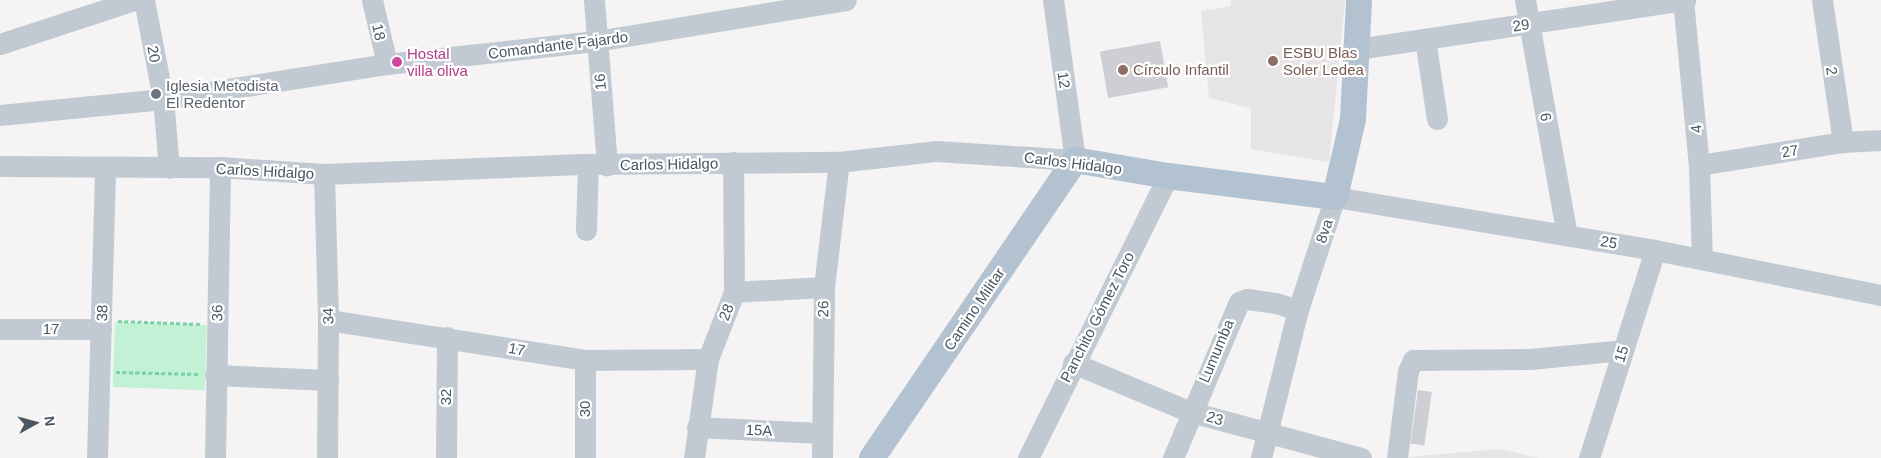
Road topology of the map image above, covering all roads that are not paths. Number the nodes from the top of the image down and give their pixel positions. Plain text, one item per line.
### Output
1 (135, 0) edge
2 (144, 0) edge
3 (372, 0) edge
4 (594, 0) edge
5 (846, 0) edge
6 (1053, 0) edge
7 (1359, 0) edge
8 (1525, 0) edge
9 (1684, 0) edge
10 (1822, 0) edge
11 (749, 9) edge
12 (1530, 23) junction
13 (1425, 39) junction
14 (596, 41) junction
15 (0, 44) edge
16 (1357, 49) junction
17 (387, 64) junction
18 (163, 99) junction
19 (0, 115) edge
20 (1438, 119) dead end
21 (1881, 140) edge
22 (1843, 142) junction
23 (1075, 160) junction
24 (733, 162) junction
25 (839, 162) junction
26 (597, 165) junction
27 (1700, 165) junction
28 (0, 166) edge
29 (220, 167) junction
30 (105, 168) junction
31 (170, 168) junction
32 (324, 174) junction
33 (1168, 176) junction
34 (1335, 197) junction
35 (586, 230) dead end
36 (1567, 235) junction
37 (1654, 250) junction
38 (1702, 259) junction
39 (824, 287) junction
40 (734, 292) junction
41 (1881, 295) edge
42 (1298, 310) junction
43 (328, 320) junction
44 (101, 325) junction
45 (0, 329) edge
46 (447, 337) junction
47 (1622, 350) junction
48 (708, 359) junction
49 (585, 360) junction
50 (1074, 362) junction
51 (216, 375) junction
52 (328, 380) junction
53 (1190, 412) junction
54 (697, 427) junction
55 (822, 433) junction
56 (1268, 433) junction
57 (97, 458) edge
58 (215, 458) edge
59 (327, 458) edge
60 (446, 458) edge
61 (584, 458) edge
62 (694, 458) edge
63 (822, 458) edge
64 (872, 458) edge
65 (1028, 458) edge
66 (1174, 458) edge
67 (1261, 458) edge
68 (1361, 458) edge
69 (1397, 458) edge
70 (1589, 458) edge

1 - 15 street
2 - 18 street, 20
3 - 17 street, 18
4 - 14 street, 16
5 - 11 street, Comandante Fajardo
6 - 23 street, 12
7 - 16 main road, 8va
8 - 12 street, 6
9 - 12 street, 29
9 - 27 street, 4
10 - 22 street, 2
11 - 14 street, Comandante Fajardo
12 - 13 street, 29
12 - 36 street, 6
13 - 16 street, 29
13 - 20 street
14 - 17 street, Comandante Fajardo
14 - 26 street, 16
16 - 34 main road, 8va
17 - 18 street, Comandante Fajardo
18 - 19 street, Comandante Fajardo
18 - 31 street, 20
21 - 22 street, 27
22 - 27 street, 27
23 - 25 street, Carlos Hidalgo
23 - 33 main road, Carlos Hidalgo
23 - 64 main road, Camino Militar
24 - 25 street, Carlos Hidalgo
24 - 26 street, Carlos Hidalgo
24 - 40 street, 28
25 - 39 street, 26
26 - 32 street, Carlos Hidalgo
26 - 35 street
27 - 38 street, 4
28 - 30 street, Carlos Hidalgo
29 - 31 street, Carlos Hidalgo
29 - 32 street, Carlos Hidalgo
29 - 51 street, 36
30 - 31 street, Carlos Hidalgo
30 - 44 street, 38
32 - 43 street, 34
33 - 34 main road, Carlos Hidalgo
33 - 50 street, Panchito Gómez Toro
34 - 36 street, 25
34 - 42 street, 8va
36 - 37 street, 25
37 - 38 street, 25
37 - 47 street, 15
38 - 41 street, 25
39 - 40 street
39 - 55 street, 26
40 - 48 street, 28
42 - 53 street, Lumumba
42 - 56 street, 8va
43 - 46 street, 17
43 - 52 street, 34
44 - 45 street, 17
44 - 57 street, 38
46 - 49 street, 17
46 - 60 street, 32
47 - 69 street
47 - 70 street, 15
48 - 49 street, 17
48 - 54 street, 28
49 - 61 street, 30
50 - 53 street, 23
50 - 65 street, Panchito Gómez Toro
51 - 52 street
51 - 58 street, 36
52 - 59 street, 34
53 - 56 street, 23
53 - 66 street, Lumumba
54 - 55 street, 15A
54 - 62 street, 28
55 - 63 street, 26
56 - 67 street, 8va
56 - 68 street, 23

